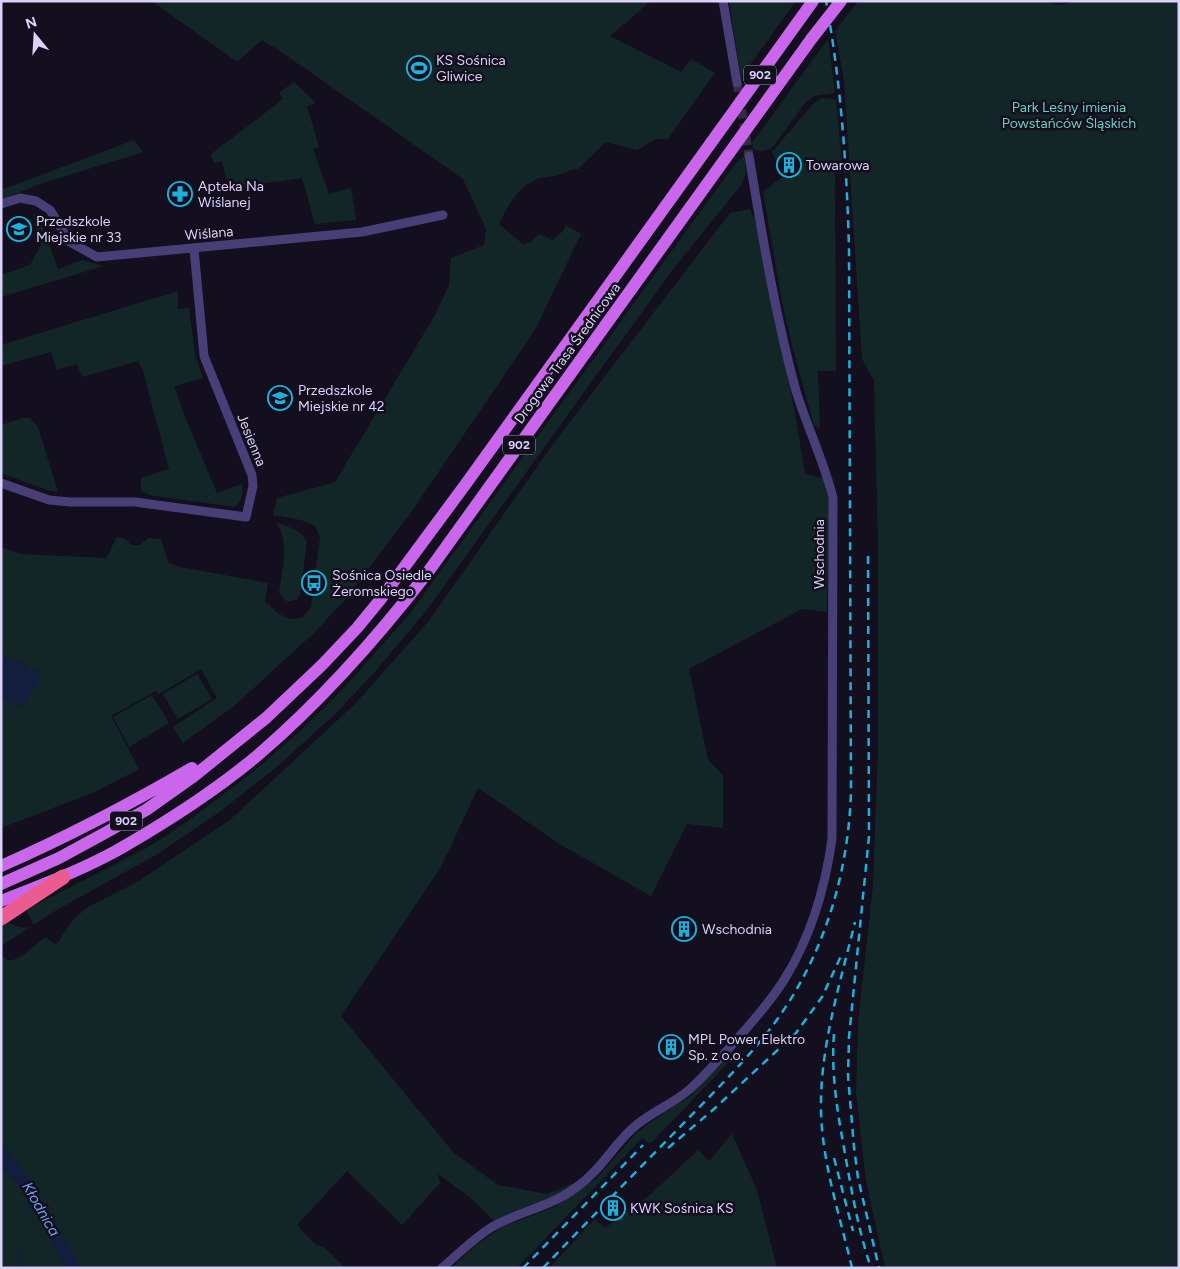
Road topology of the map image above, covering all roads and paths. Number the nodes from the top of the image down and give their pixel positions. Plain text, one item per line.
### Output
1 (723, 1) edge
2 (841, 1) edge
3 (810, 6) edge
4 (737, 83) tunnel mouth
5 (749, 156) tunnel mouth
6 (1, 204) edge
7 (443, 215) dead end
8 (194, 249) junction
9 (1, 483) edge
10 (240, 741) junction
11 (1, 866) edge
12 (63, 877) joint
13 (1, 884) edge
14 (8, 903) edge
15 (1, 918) edge
16 (442, 1268) edge

1 - 4 street
2 - 12 main road, Drogowa Trasa Średnicowa / 902, bridge
3 - 10 main road, Drogowa Trasa Średnicowa / 902
5 - 16 street, Wschodnia
6 - 8 street, Wiślana
7 - 8 street, Wiślana
8 - 9 street, Jesienna
10 - 11 main road
10 - 13 main road, Drogowa Trasa Średnicowa / 902
12 - 14 highway
14 - 15 highway

